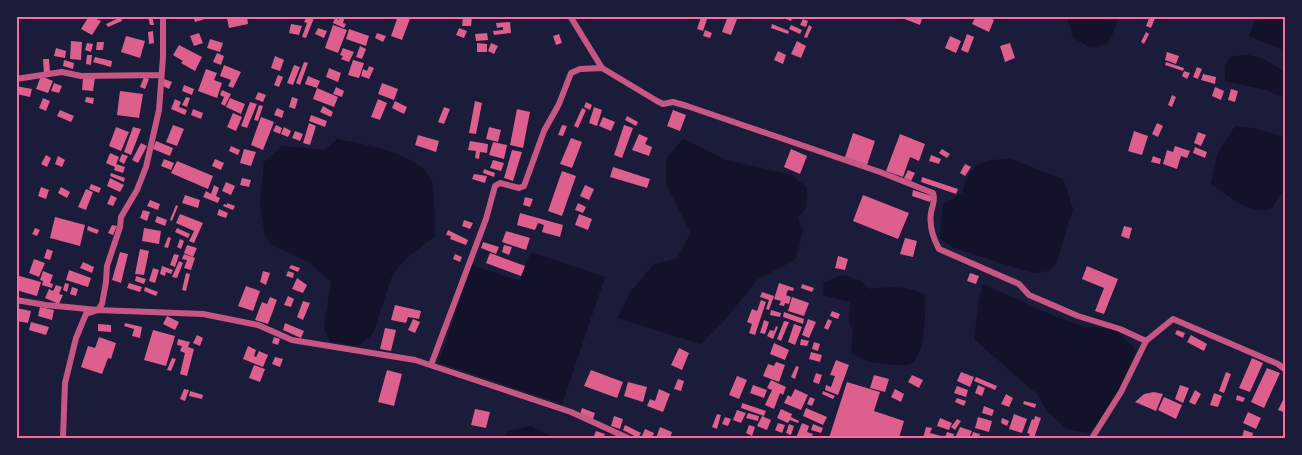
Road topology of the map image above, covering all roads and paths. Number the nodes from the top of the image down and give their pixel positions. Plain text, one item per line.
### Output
1 (163, 16) edge
2 (570, 16) edge
3 (602, 68) junction
4 (160, 75) junction
5 (16, 79) edge
6 (16, 300) edge
7 (98, 310) junction
8 (1146, 341) junction
9 (430, 365) junction
10 (1286, 370) edge
11 (63, 438) edge
12 (628, 438) edge
13 (1092, 438) edge

1 - 4 street
2 - 3 street
3 - 8 street
3 - 9 street
4 - 5 street
4 - 7 street
6 - 7 street
7 - 9 street
7 - 11 street
8 - 10 street
8 - 13 street
9 - 12 street

